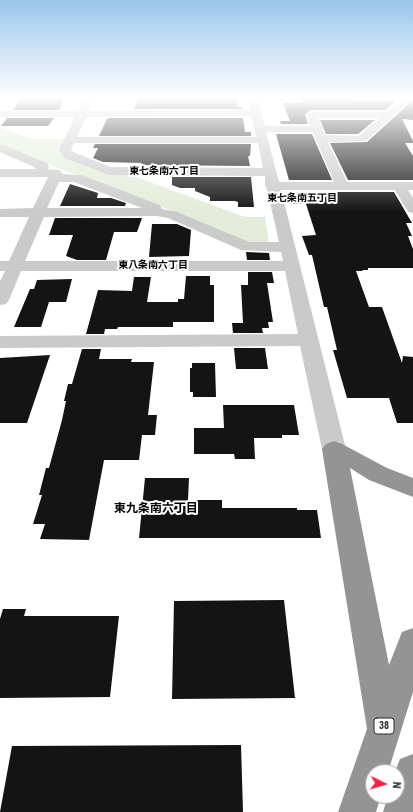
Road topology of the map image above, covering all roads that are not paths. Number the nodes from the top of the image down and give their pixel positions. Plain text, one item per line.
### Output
1 (261, 135) edge
2 (72, 136) edge
3 (172, 136) edge
4 (245, 136) edge
5 (320, 136) edge
6 (335, 136) edge
7 (365, 136) edge
8 (70, 140) junction
9 (172, 140) junction
10 (0, 148) edge
11 (0, 173) edge
12 (47, 175) junction
13 (271, 179) junction
14 (342, 186) junction
15 (406, 186) edge
16 (413, 209) edge
17 (157, 212) junction
18 (0, 213) edge
19 (39, 213) junction
20 (287, 247) junction
21 (7, 266) edge
22 (291, 266) junction
23 (0, 300) edge
24 (308, 340) junction
25 (0, 342) edge
26 (334, 449) junction
27 (413, 488) edge
28 (413, 641) edge
29 (384, 728) junction
30 (413, 772) edge
31 (357, 812) edge
32 (402, 812) edge

1 - 13 street
2 - 8 street
3 - 9 street
4 - 9 street
5 - 14 street
6 - 7 street
8 - 9 street
8 - 13 street
10 - 12 street
11 - 12 street
12 - 17 street
12 - 19 street
13 - 14 street
13 - 20 street
14 - 15 street
15 - 16 street
17 - 19 street
17 - 20 street
18 - 19 street
19 - 21 street
20 - 22 street
21 - 22 street
21 - 23 street
22 - 24 street
24 - 25 street
24 - 26 street
26 - 27 highway
26 - 29 highway
28 - 29 highway, 38
29 - 31 highway, 38
30 - 32 highway

